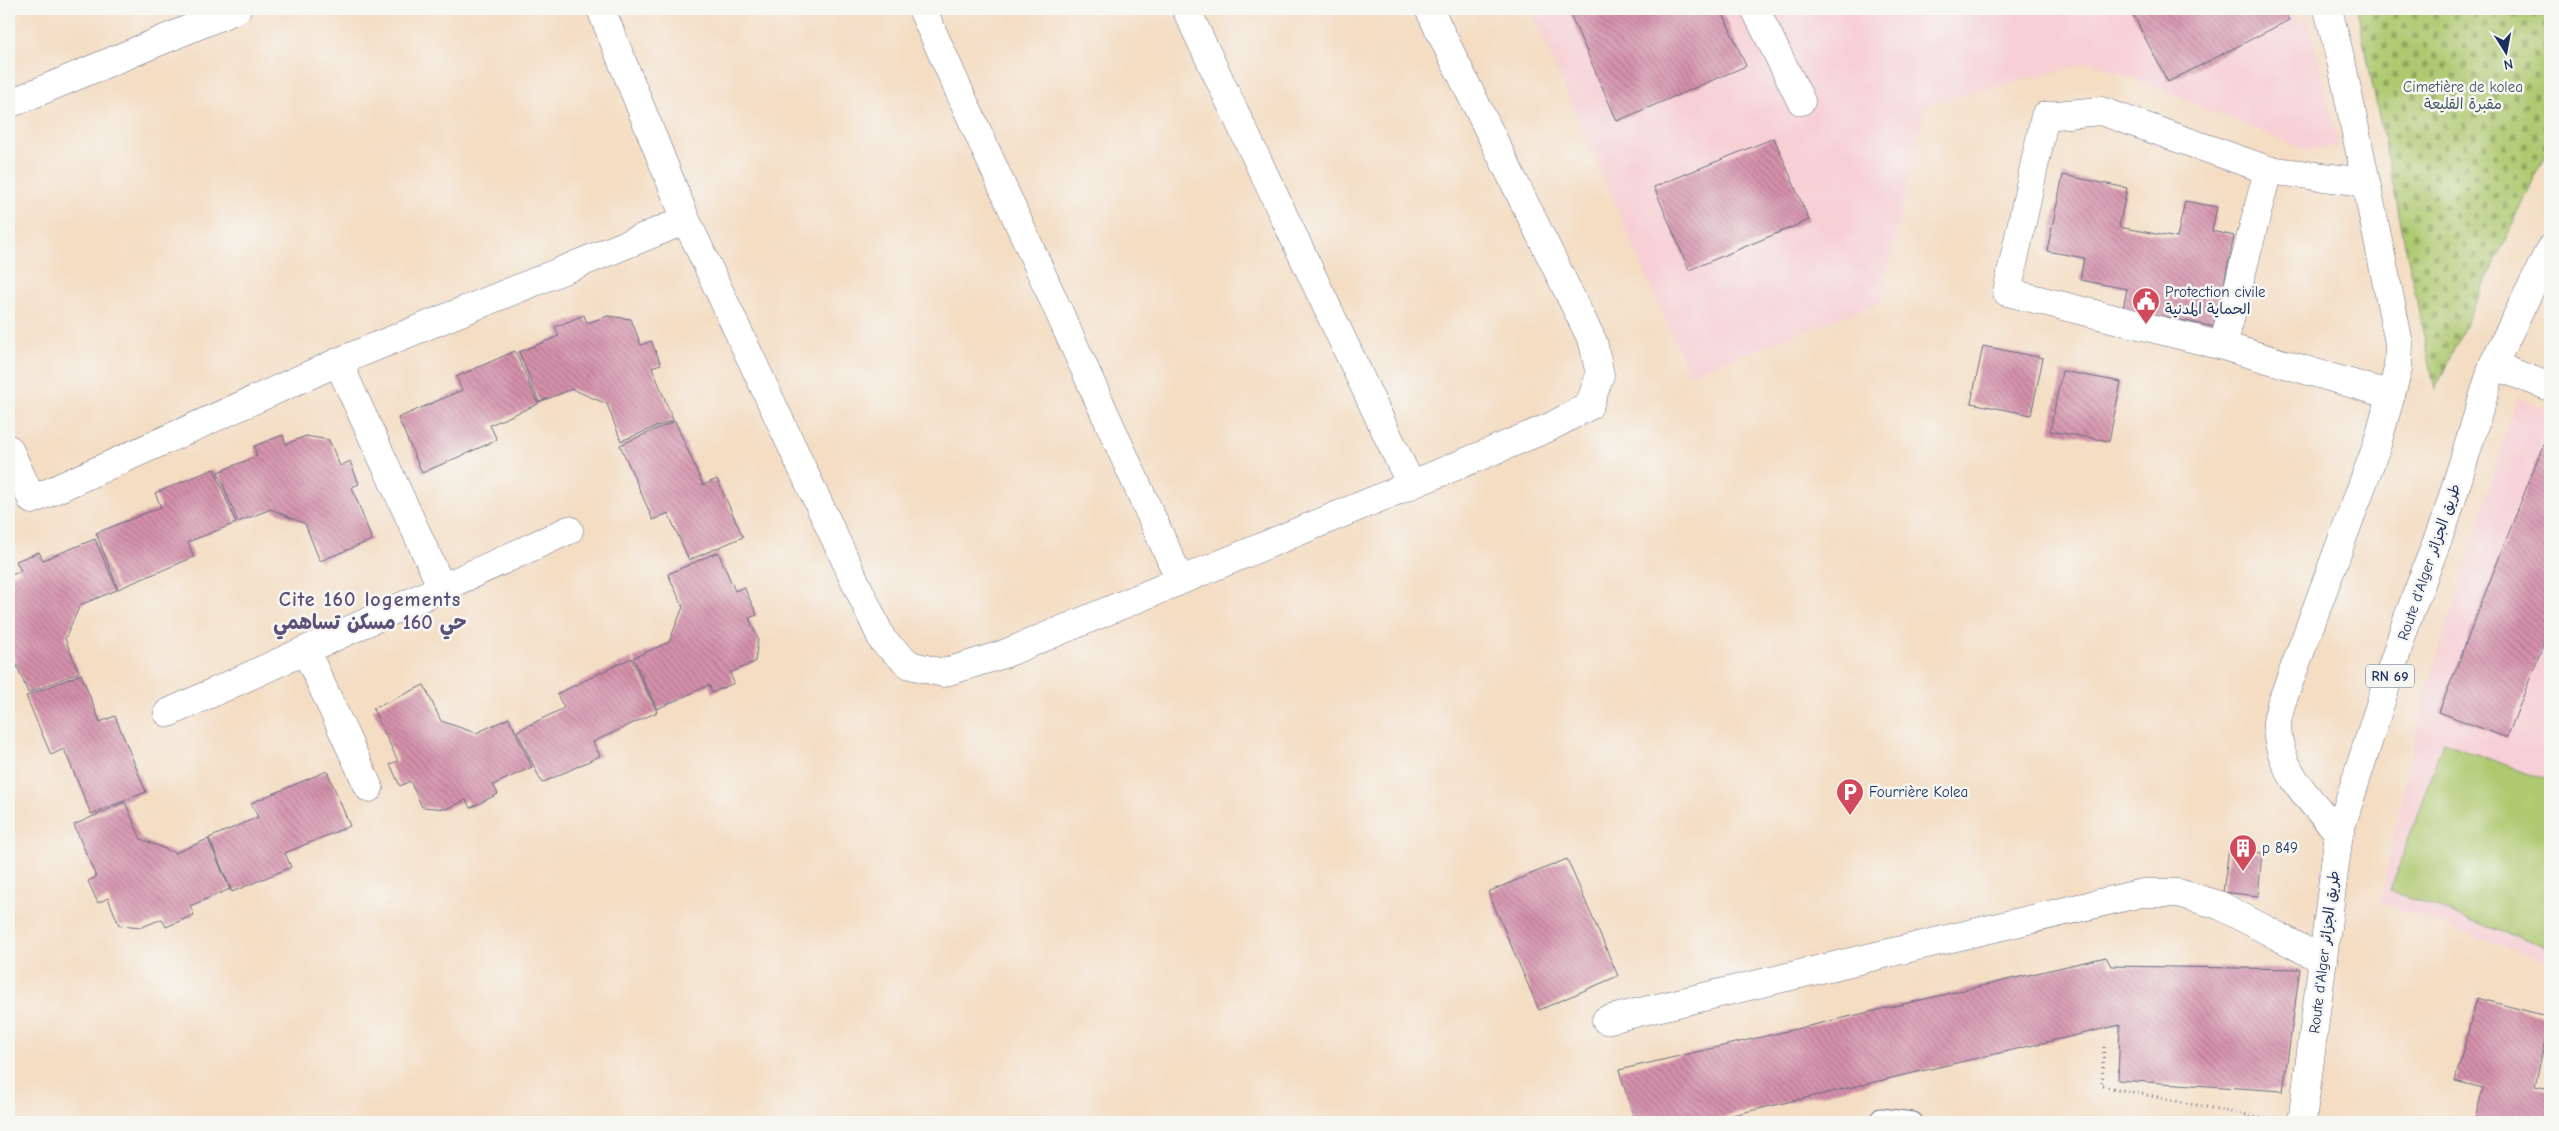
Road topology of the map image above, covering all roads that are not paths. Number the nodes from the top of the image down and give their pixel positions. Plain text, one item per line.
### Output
1 (237, 9) edge
2 (602, 9) edge
3 (922, 9) edge
4 (1186, 9) edge
5 (1429, 9) edge
6 (1756, 9) edge
7 (2328, 9) edge
8 (1801, 101) dead end
9 (9, 104) edge
10 (2268, 170) junction
11 (2364, 182) junction
12 (686, 220) junction
13 (2550, 249) edge
14 (2223, 346) junction
15 (338, 362) junction
16 (2493, 366) junction
17 (2550, 387) edge
18 (2391, 396) junction
19 (9, 449) edge
20 (1411, 485) junction
21 (569, 530) dead end
22 (1180, 580) junction
23 (442, 588) junction
24 (306, 651) junction
25 (168, 713) dead end
26 (369, 788) dead end
27 (2339, 834) junction
28 (2323, 960) junction
29 (1606, 1020) dead end
30 (1878, 1122) edge
31 (1913, 1122) edge
32 (2302, 1122) edge

1 - 9 street
2 - 12 street
3 - 22 street
4 - 20 street
5 - 20 street
6 - 8 street
7 - 11 street
10 - 11 street
10 - 14 street
10 - 14 street
11 - 18 street
12 - 15 street
12 - 22 street
13 - 16 street, Route d'Alger طريق الجزائر / RN 69
14 - 18 street
15 - 19 street
15 - 23 street
16 - 17 street
16 - 27 street, Route d'Alger طريق الجزائر / RN 69
18 - 27 street
20 - 22 street
21 - 23 street
23 - 24 street
24 - 25 street
24 - 26 street
27 - 28 street, Route d'Alger طريق الجزائر / RN 69
28 - 29 street
28 - 32 street, Route d'Alger طريق الجزائر / RN 69
30 - 31 lane

